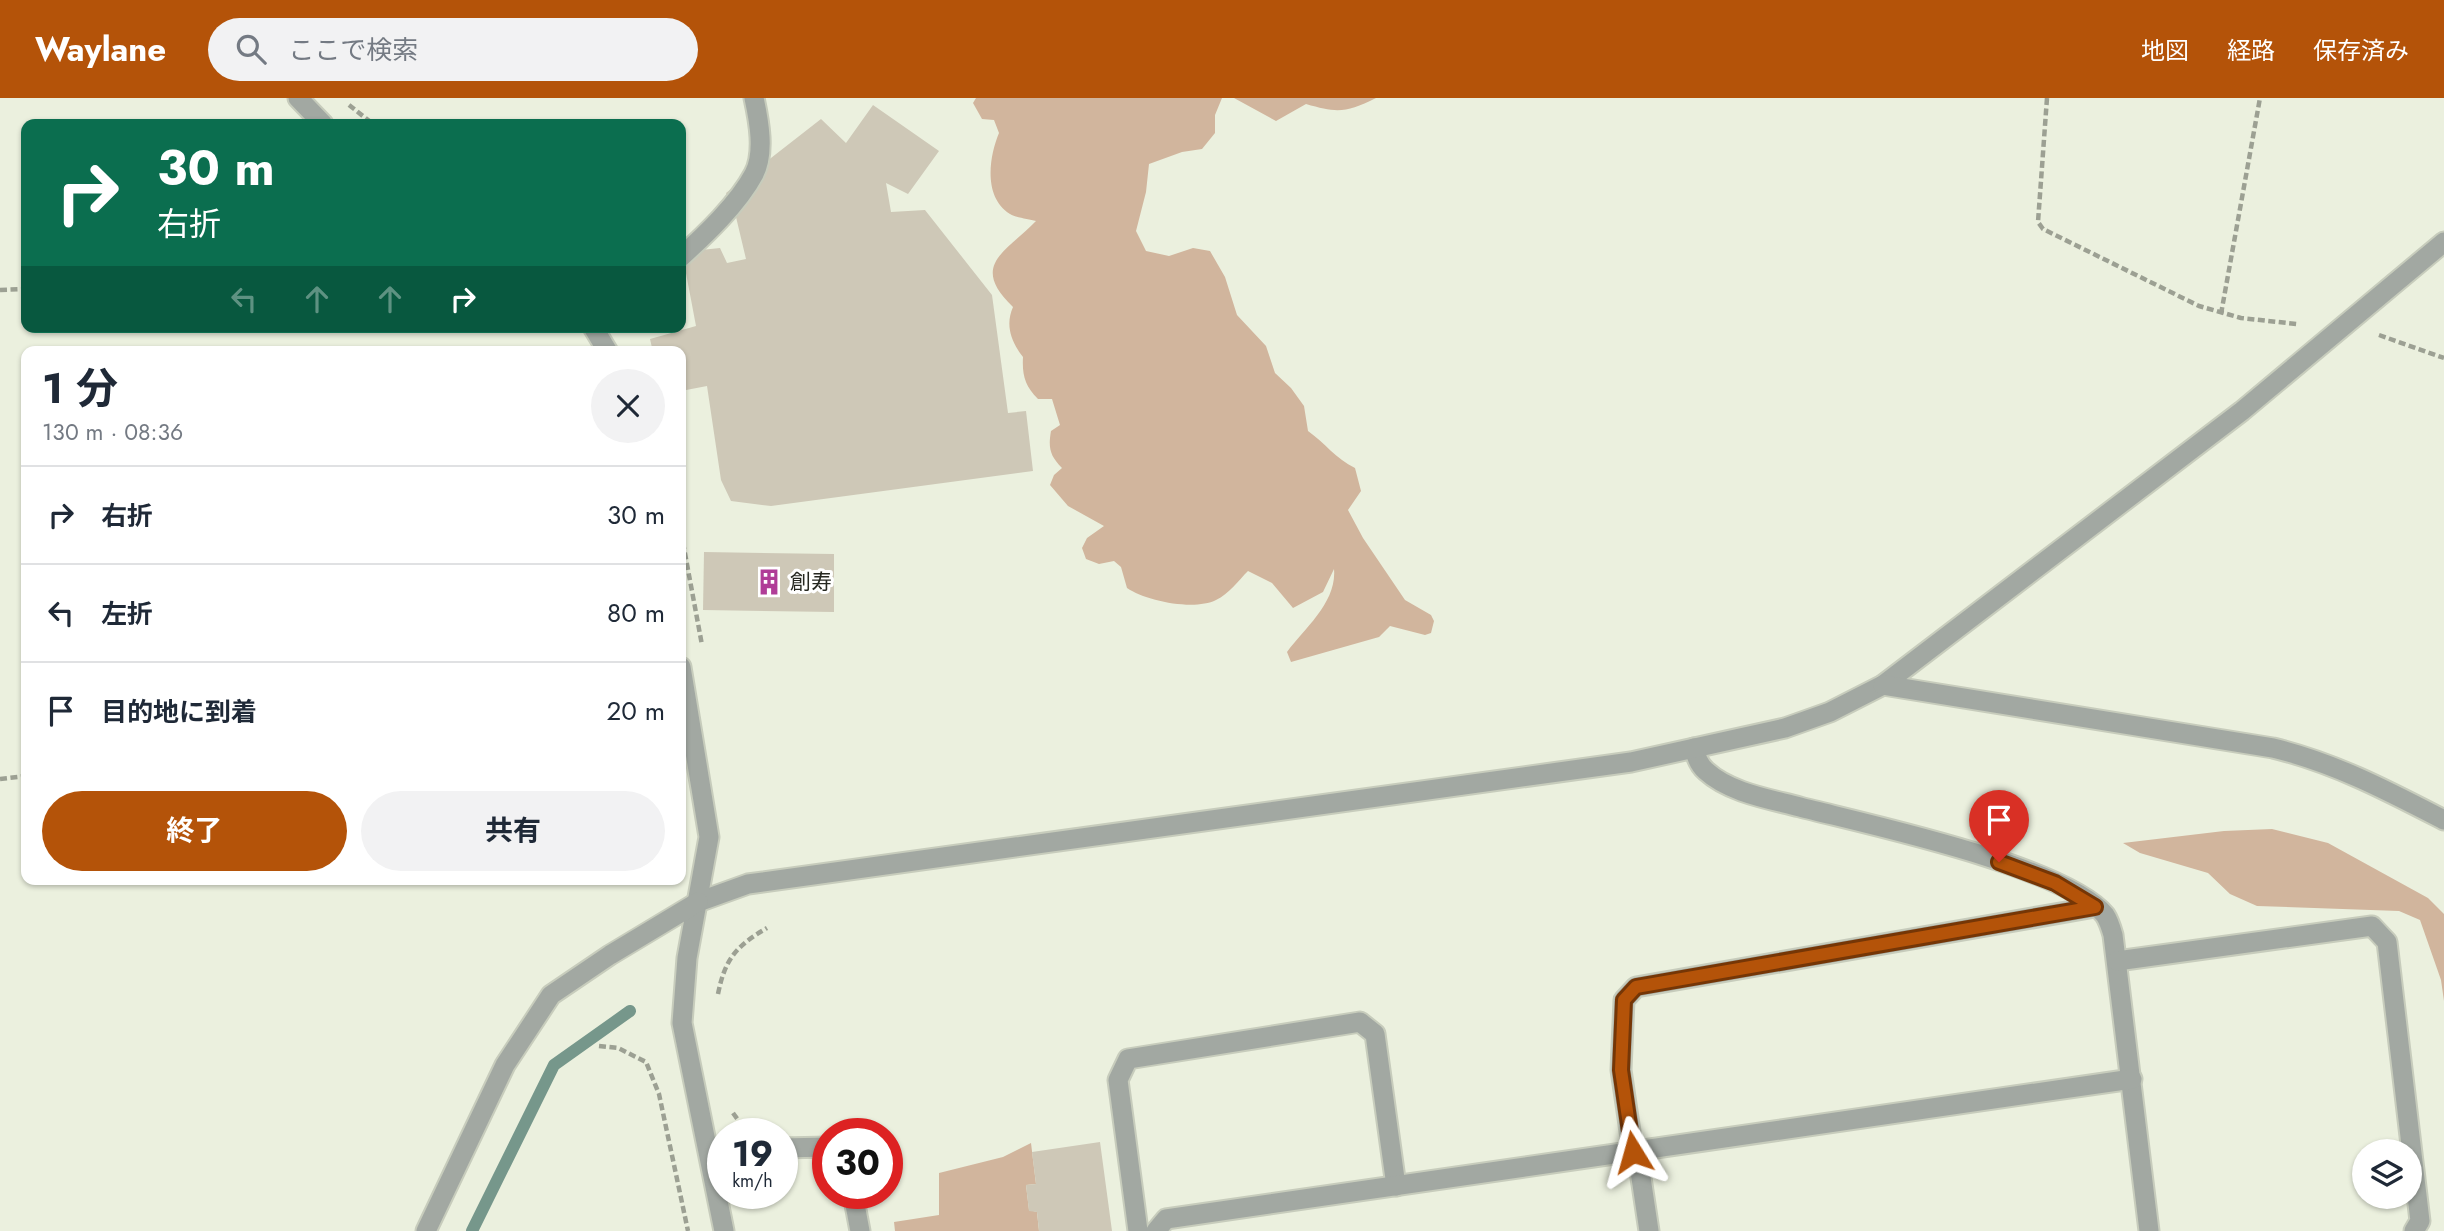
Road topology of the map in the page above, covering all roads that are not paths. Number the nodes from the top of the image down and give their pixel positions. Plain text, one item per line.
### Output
1 (298, 98) edge
2 (754, 98) edge
3 (318, 119) edge
4 (2444, 242) edge
5 (686, 252) edge
6 (1883, 685) junction
7 (686, 697) edge
8 (1694, 748) junction
9 (2444, 820) edge
10 (698, 902) junction
11 (2095, 907) junction
12 (2117, 961) junction
13 (2132, 1079) junction
14 (707, 1122) edge
15 (1635, 1151) junction
16 (1396, 1186) junction
17 (721, 1209) edge
18 (856, 1209) edge
19 (426, 1231) edge
20 (724, 1231) edge
21 (860, 1231) edge
22 (1139, 1231) edge
23 (1156, 1231) edge
24 (1649, 1231) edge
25 (2149, 1231) edge
26 (2414, 1231) edge

1 - 3 street
2 - 5 street
4 - 6 street
6 - 8 street
6 - 9 street
7 - 10 street
8 - 10 street
8 - 11 street
10 - 14 street
10 - 19 street
11 - 12 street
11 - 15 street
12 - 13 street
12 - 26 street
13 - 15 street
13 - 25 street
15 - 16 street
15 - 24 street
16 - 22 street
16 - 23 street
17 - 20 street
18 - 21 street

